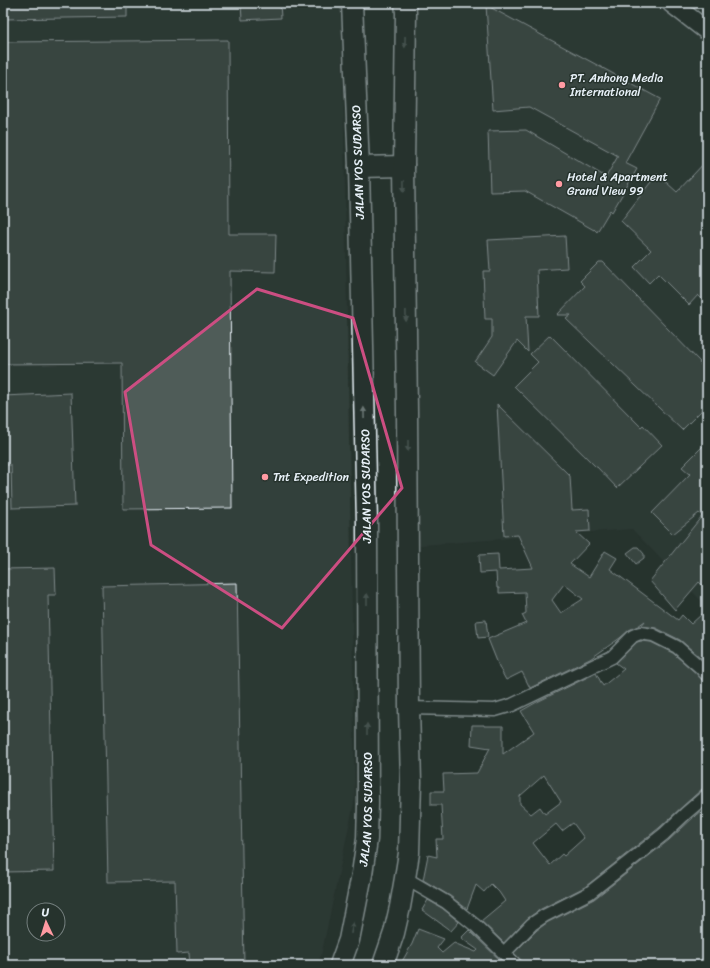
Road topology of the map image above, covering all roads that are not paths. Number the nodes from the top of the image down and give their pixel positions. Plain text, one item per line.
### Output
1 (352, 3) edge
2 (671, 3) edge
3 (406, 6) edge
4 (707, 31) edge
5 (404, 166) junction
6 (359, 167) junction
7 (707, 675) edge
8 (409, 708) junction
9 (707, 795) edge
10 (405, 878) junction
11 (504, 953) junction
12 (340, 965) edge
13 (383, 965) edge
14 (516, 965) edge

1 - 6 main road, JALAN YOS SUDARSO
2 - 4 main road
3 -> 5 main road
5 - 6 main road
5 -> 8 main road
12 -> 6 main road, JALAN YOS SUDARSO
7 - 8 street
8 - 10 main road
9 - 11 street
10 - 11 street
10 - 13 main road
11 - 14 street

